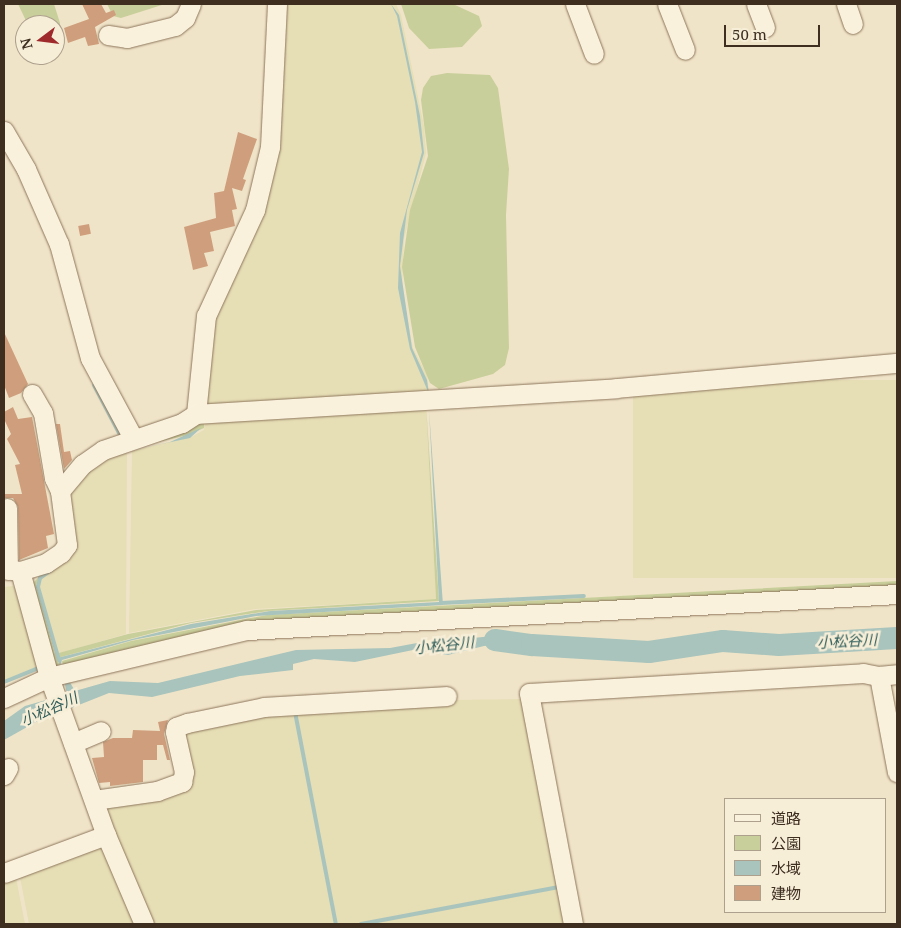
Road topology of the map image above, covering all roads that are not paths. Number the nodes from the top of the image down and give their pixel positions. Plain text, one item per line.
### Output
1 (191, 4) edge
2 (267, 4) edge
3 (277, 4) edge
4 (574, 4) edge
5 (667, 4) edge
6 (756, 4) edge
7 (846, 4) edge
8 (853, 24) dead end
9 (765, 27) dead end
10 (108, 35) dead end
11 (274, 36) junction
12 (685, 50) dead end
13 (594, 54) dead end
14 (4, 131) edge
15 (897, 363) edge
16 (32, 394) dead end
17 (196, 414) junction
18 (133, 438) junction
19 (60, 491) junction
20 (7, 508) dead end
21 (9, 574) edge
22 (897, 594) edge
23 (888, 675) edge
24 (50, 681) junction
25 (261, 693) dead end
26 (447, 696) dead end
27 (4, 698) edge
28 (287, 706) junction
29 (101, 731) dead end
30 (72, 740) junction
31 (897, 772) edge
32 (94, 800) junction
33 (106, 835) junction
34 (4, 873) edge
35 (144, 924) edge
36 (573, 924) edge

1 - 10 street
2 - 11 street
3 - 11 street
4 - 13 street
5 - 12 street
6 - 9 street
7 - 8 street
11 - 17 street
14 - 18 street
15 - 17 street
16 - 19 street
17 - 18 street
18 - 19 street
19 - 21 street
20 - 21 street
21 - 24 street
22 - 24 street
23 - 31 street
23 - 36 street
24 - 27 street
24 - 30 street
25 - 28 street
26 - 28 street
28 - 32 street
29 - 30 street
30 - 32 street
32 - 33 street
33 - 34 street
33 - 35 street

